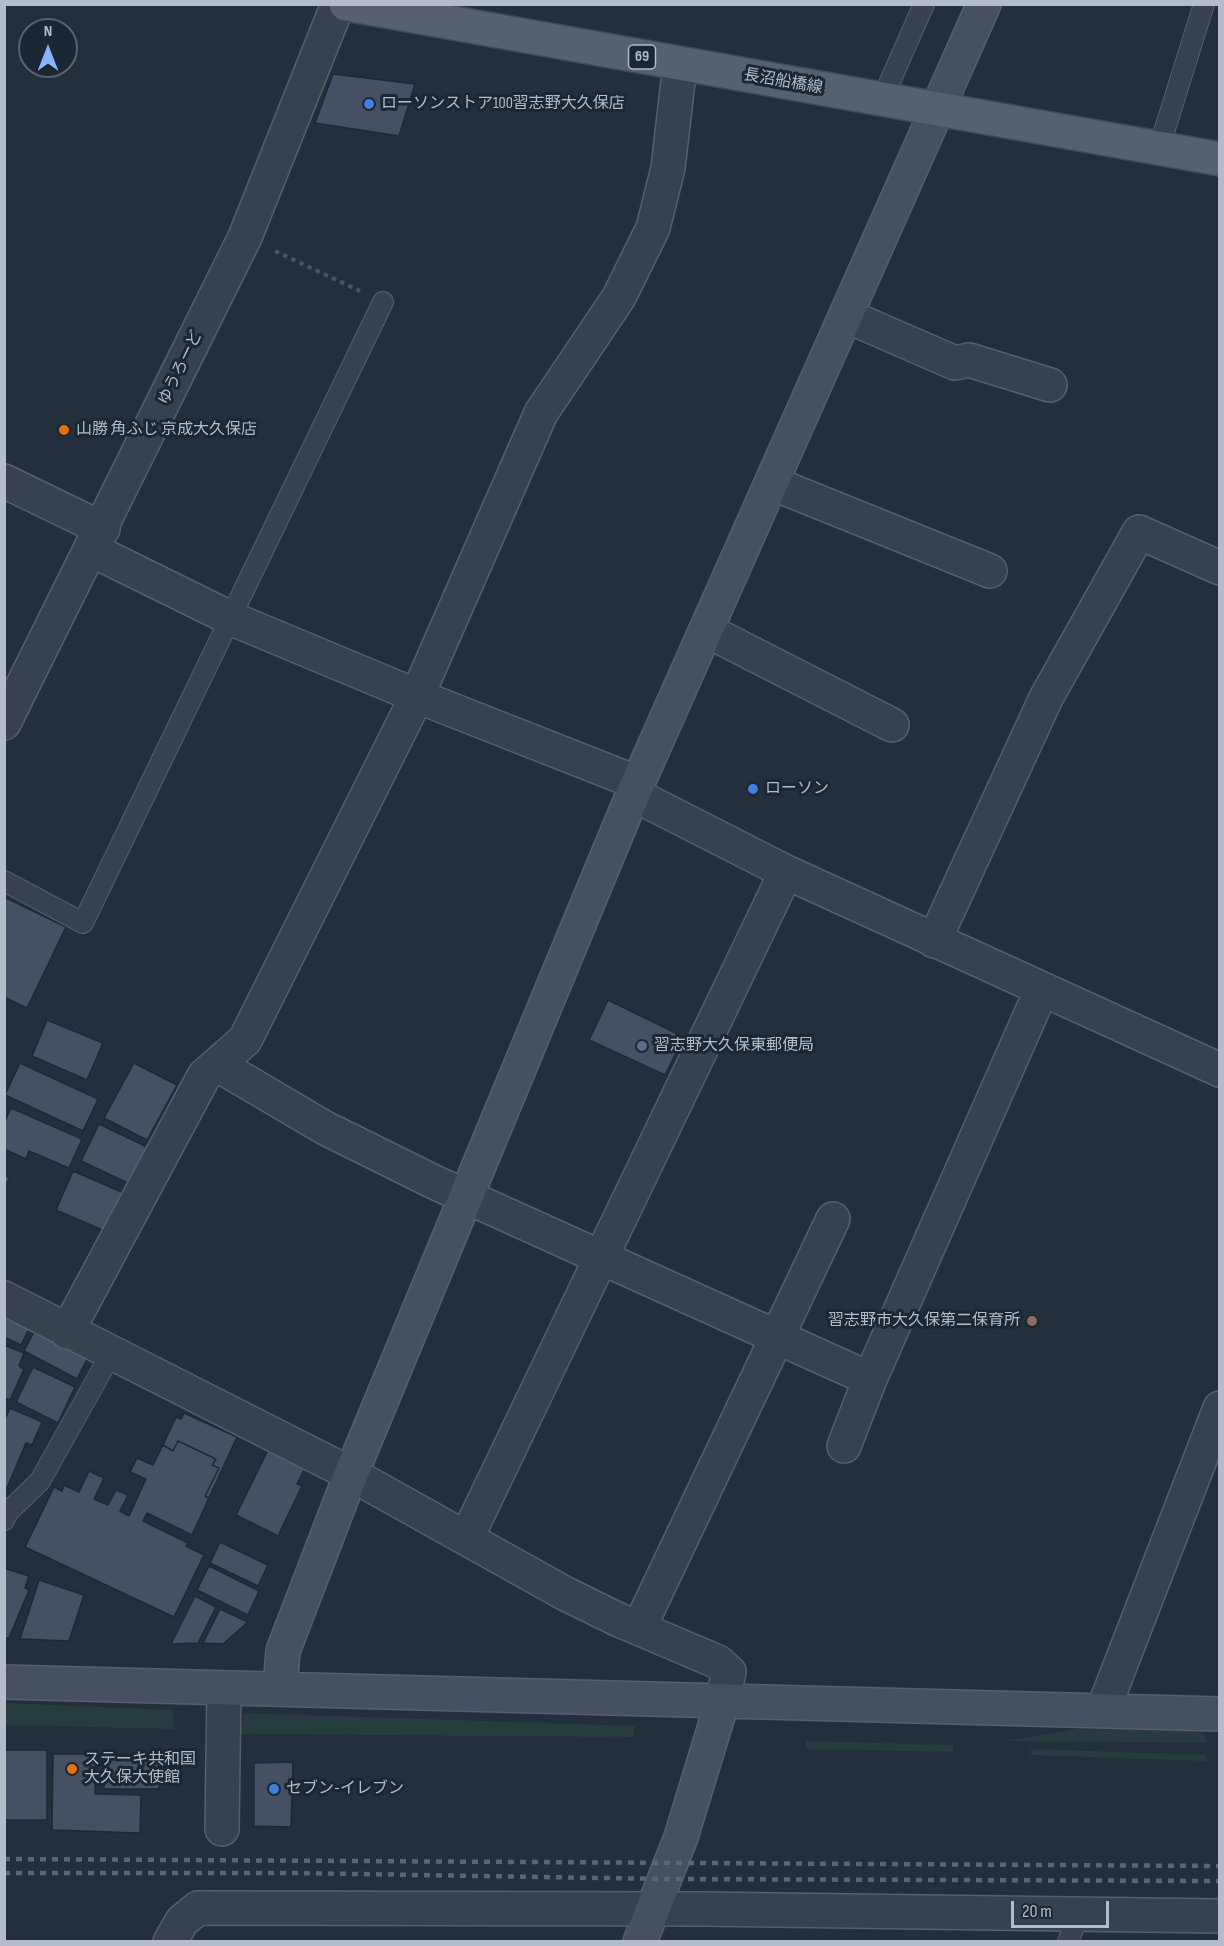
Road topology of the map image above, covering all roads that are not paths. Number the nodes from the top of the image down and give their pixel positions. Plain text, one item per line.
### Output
1 (338, 4) edge
2 (346, 4) edge
3 (924, 4) edge
4 (984, 4) edge
5 (1204, 4) edge
6 (680, 64) junction
7 (888, 86) dead end
8 (939, 109) junction
9 (1159, 148) junction
10 (1220, 159) edge
11 (383, 302) road end
12 (847, 316) junction
13 (1050, 385) dead end
14 (4, 481) edge
15 (772, 483) junction
16 (98, 539) junction
17 (1220, 568) edge
18 (990, 571) dead end
19 (230, 618) junction
20 (706, 630) junction
21 (417, 696) junction
22 (4, 723) edge
23 (892, 725) dead end
24 (636, 788) junction
25 (786, 872) junction
26 (4, 880) edge
27 (934, 941) junction
28 (1041, 991) junction
29 (218, 1065) junction
30 (1220, 1070) edge
31 (466, 1197) junction
32 (833, 1219) dead end
33 (601, 1258) junction
34 (4, 1298) edge
35 (67, 1332) junction
36 (777, 1337) junction
37 (111, 1354) junction
38 (870, 1379) junction
39 (1220, 1408) edge
40 (844, 1446) dead end
41 (351, 1474) junction
42 (4, 1520) edge
43 (467, 1537) junction
44 (639, 1628) junction
45 (4, 1682) edge
46 (224, 1688) junction
47 (279, 1689) junction
48 (722, 1703) junction
49 (1103, 1710) junction
50 (1220, 1714) edge
51 (222, 1829) dead end
52 (653, 1910) junction
53 (1220, 1916) edge
54 (1074, 1927) edge
55 (170, 1941) edge
56 (640, 1941) edge

1 - 16 street, ゆうろーど
2 - 6 main road, 長沼船橋線 / 69
3 - 7 lane
4 - 8 street
5 - 9 lane
6 - 8 main road, 長沼船橋線 / 69
6 - 21 street
8 - 9 main road, 長沼船橋線 / 69
8 - 12 street
9 - 10 main road, 長沼船橋線 / 69
11 - 19 lane
12 - 13 street
12 - 15 street
14 - 16 street
15 - 18 street
15 - 20 street
16 - 19 street
16 - 22 street, ゆうろーど
17 - 27 street
19 - 21 street
19 - 26 lane
20 - 23 street
20 - 24 street
21 - 24 street
21 - 29 street
24 - 25 street
24 - 31 street
25 - 27 street
25 - 33 street
27 - 28 street
28 - 30 street
28 - 38 street
29 - 31 street
29 - 35 street
31 - 33 street
31 - 41 street
32 - 36 street
33 - 36 street
33 - 43 street
34 - 35 street
35 - 37 street
36 - 38 street
36 - 44 street
37 - 41 street
37 - 42 lane
38 - 40 street
39 - 49 street
41 - 43 street
41 - 47 street
43 - 44 street
44 - 48 street
45 - 46 street
46 - 47 street
46 - 51 street
47 - 48 street
48 - 49 street
48 - 52 street
49 - 50 street
52 - 54 street
52 - 55 street
52 - 56 street
53 - 54 street

